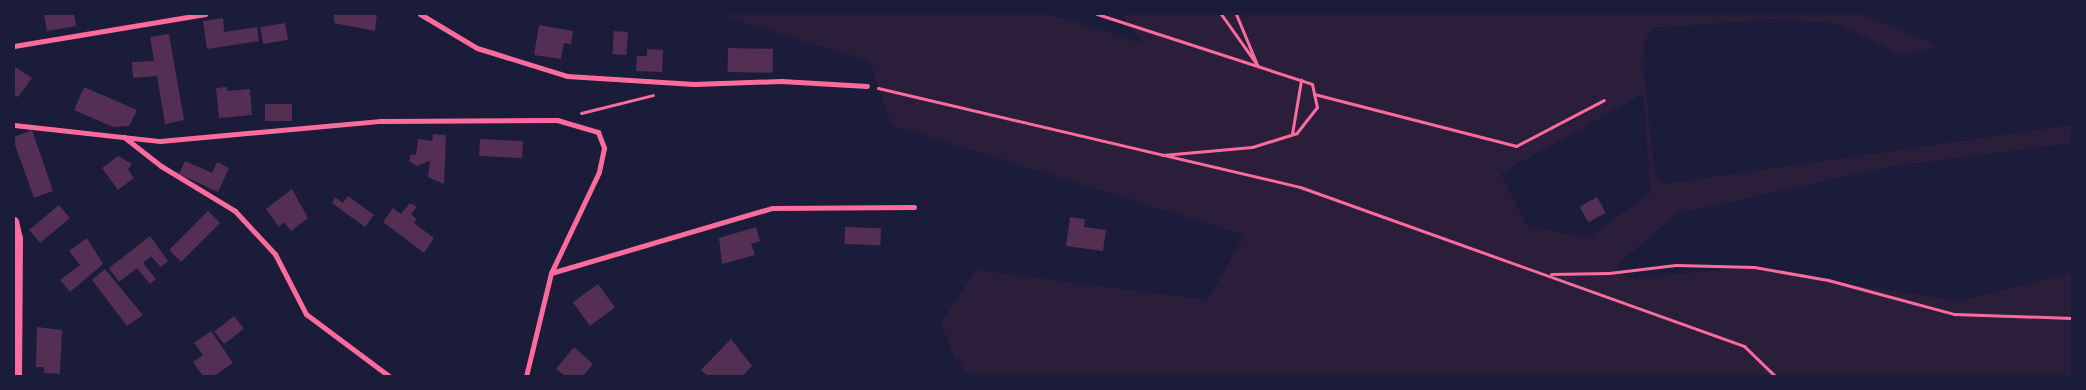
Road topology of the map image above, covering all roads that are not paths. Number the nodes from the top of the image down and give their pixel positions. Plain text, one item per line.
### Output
1 (205, 14) edge
2 (420, 14) edge
3 (14, 46) edge
4 (868, 86) road end
5 (14, 125) edge
6 (124, 137) junction
7 (914, 207) dead end
8 (14, 220) edge
9 (551, 273) junction
10 (17, 376) edge
11 (389, 376) edge
12 (526, 376) edge

1 - 3 street
2 - 4 street
5 - 6 street
6 - 9 street
6 - 11 street
7 - 9 street
8 - 10 street
9 - 12 street

